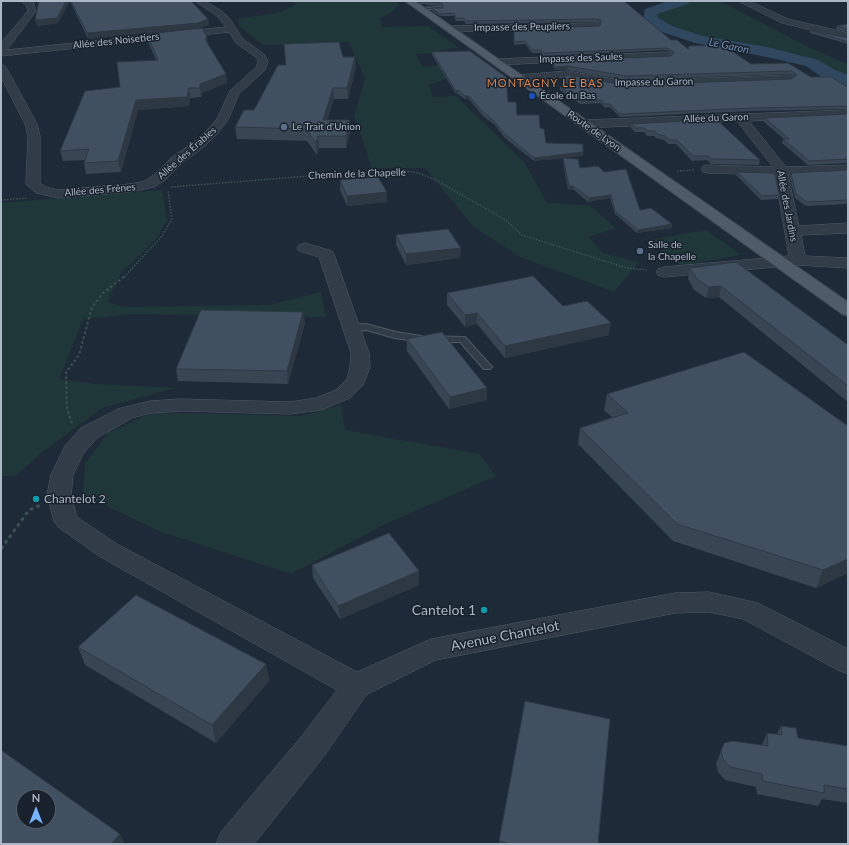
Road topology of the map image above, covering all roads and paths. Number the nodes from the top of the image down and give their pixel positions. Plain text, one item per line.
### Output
1 (25, 1) edge
2 (199, 1) edge
3 (434, 1) edge
4 (742, 1) edge
5 (410, 2) edge
6 (421, 9) junction
7 (443, 12) joint
8 (431, 16) junction
9 (596, 26) edge
10 (231, 29) junction
11 (448, 29) junction
12 (848, 36) edge
13 (1, 52) edge
14 (667, 55) edge
15 (496, 62) junction
16 (1, 67) edge
17 (519, 78) junction
18 (790, 78) edge
19 (848, 113) edge
20 (740, 117) junction
21 (585, 124) junction
22 (708, 169) joint
23 (848, 169) edge
24 (676, 171) dead end
25 (782, 171) junction
26 (149, 184) joint
27 (848, 228) edge
28 (791, 231) junction
29 (305, 248) dead end
30 (798, 260) junction
31 (778, 262) junction
32 (848, 263) edge
33 (639, 270) dead end
34 (664, 272) dead end
35 (848, 310) edge
36 (351, 328) junction
37 (487, 366) dead end
38 (89, 433) junction
39 (59, 495) junction
40 (1, 549) edge
41 (848, 662) edge
42 (356, 686) junction
43 (233, 844) edge

1 - 13 street
2 - 10 street
3 - 5 street
4 - 12 street
5 - 6 main road, Route de Lyon
6 - 7 lane
6 - 8 main road, Route de Lyon
7 - 8 street
8 - 11 main road, Route de Lyon
9 - 11 street, Impasse des Peupliers
10 - 13 street, Allée des Noisetiers
10 - 26 street, Allée des Érables
11 - 15 main road, Route de Lyon
14 - 15 street, Impasse des Saules
15 - 17 main road, Route de Lyon
16 - 26 street, Allée des Frênes
17 - 18 street, Impasse du Garon
17 - 21 main road, Route de Lyon
19 - 20 street, Allée du Garon
20 - 21 street, Allée du Garon
20 - 25 street, Allée des Jardins
21 - 31 main road, Route de Lyon
22 - 24 path
22 - 25 street
23 - 25 street
25 - 28 street, Allée des Jardins
27 - 28 street
28 - 30 street, Allée des Jardins
29 - 36 street
30 - 31 street
30 - 32 street
31 - 34 street
31 - 35 main road, Route de Lyon
33 - 38 path, Chemin de la Chapelle
36 - 37 lane
36 - 38 street
38 - 39 street
39 - 40 path
39 - 42 street
41 - 42 street, Avenue Chantelot
42 - 43 street, Avenue Chantelot

